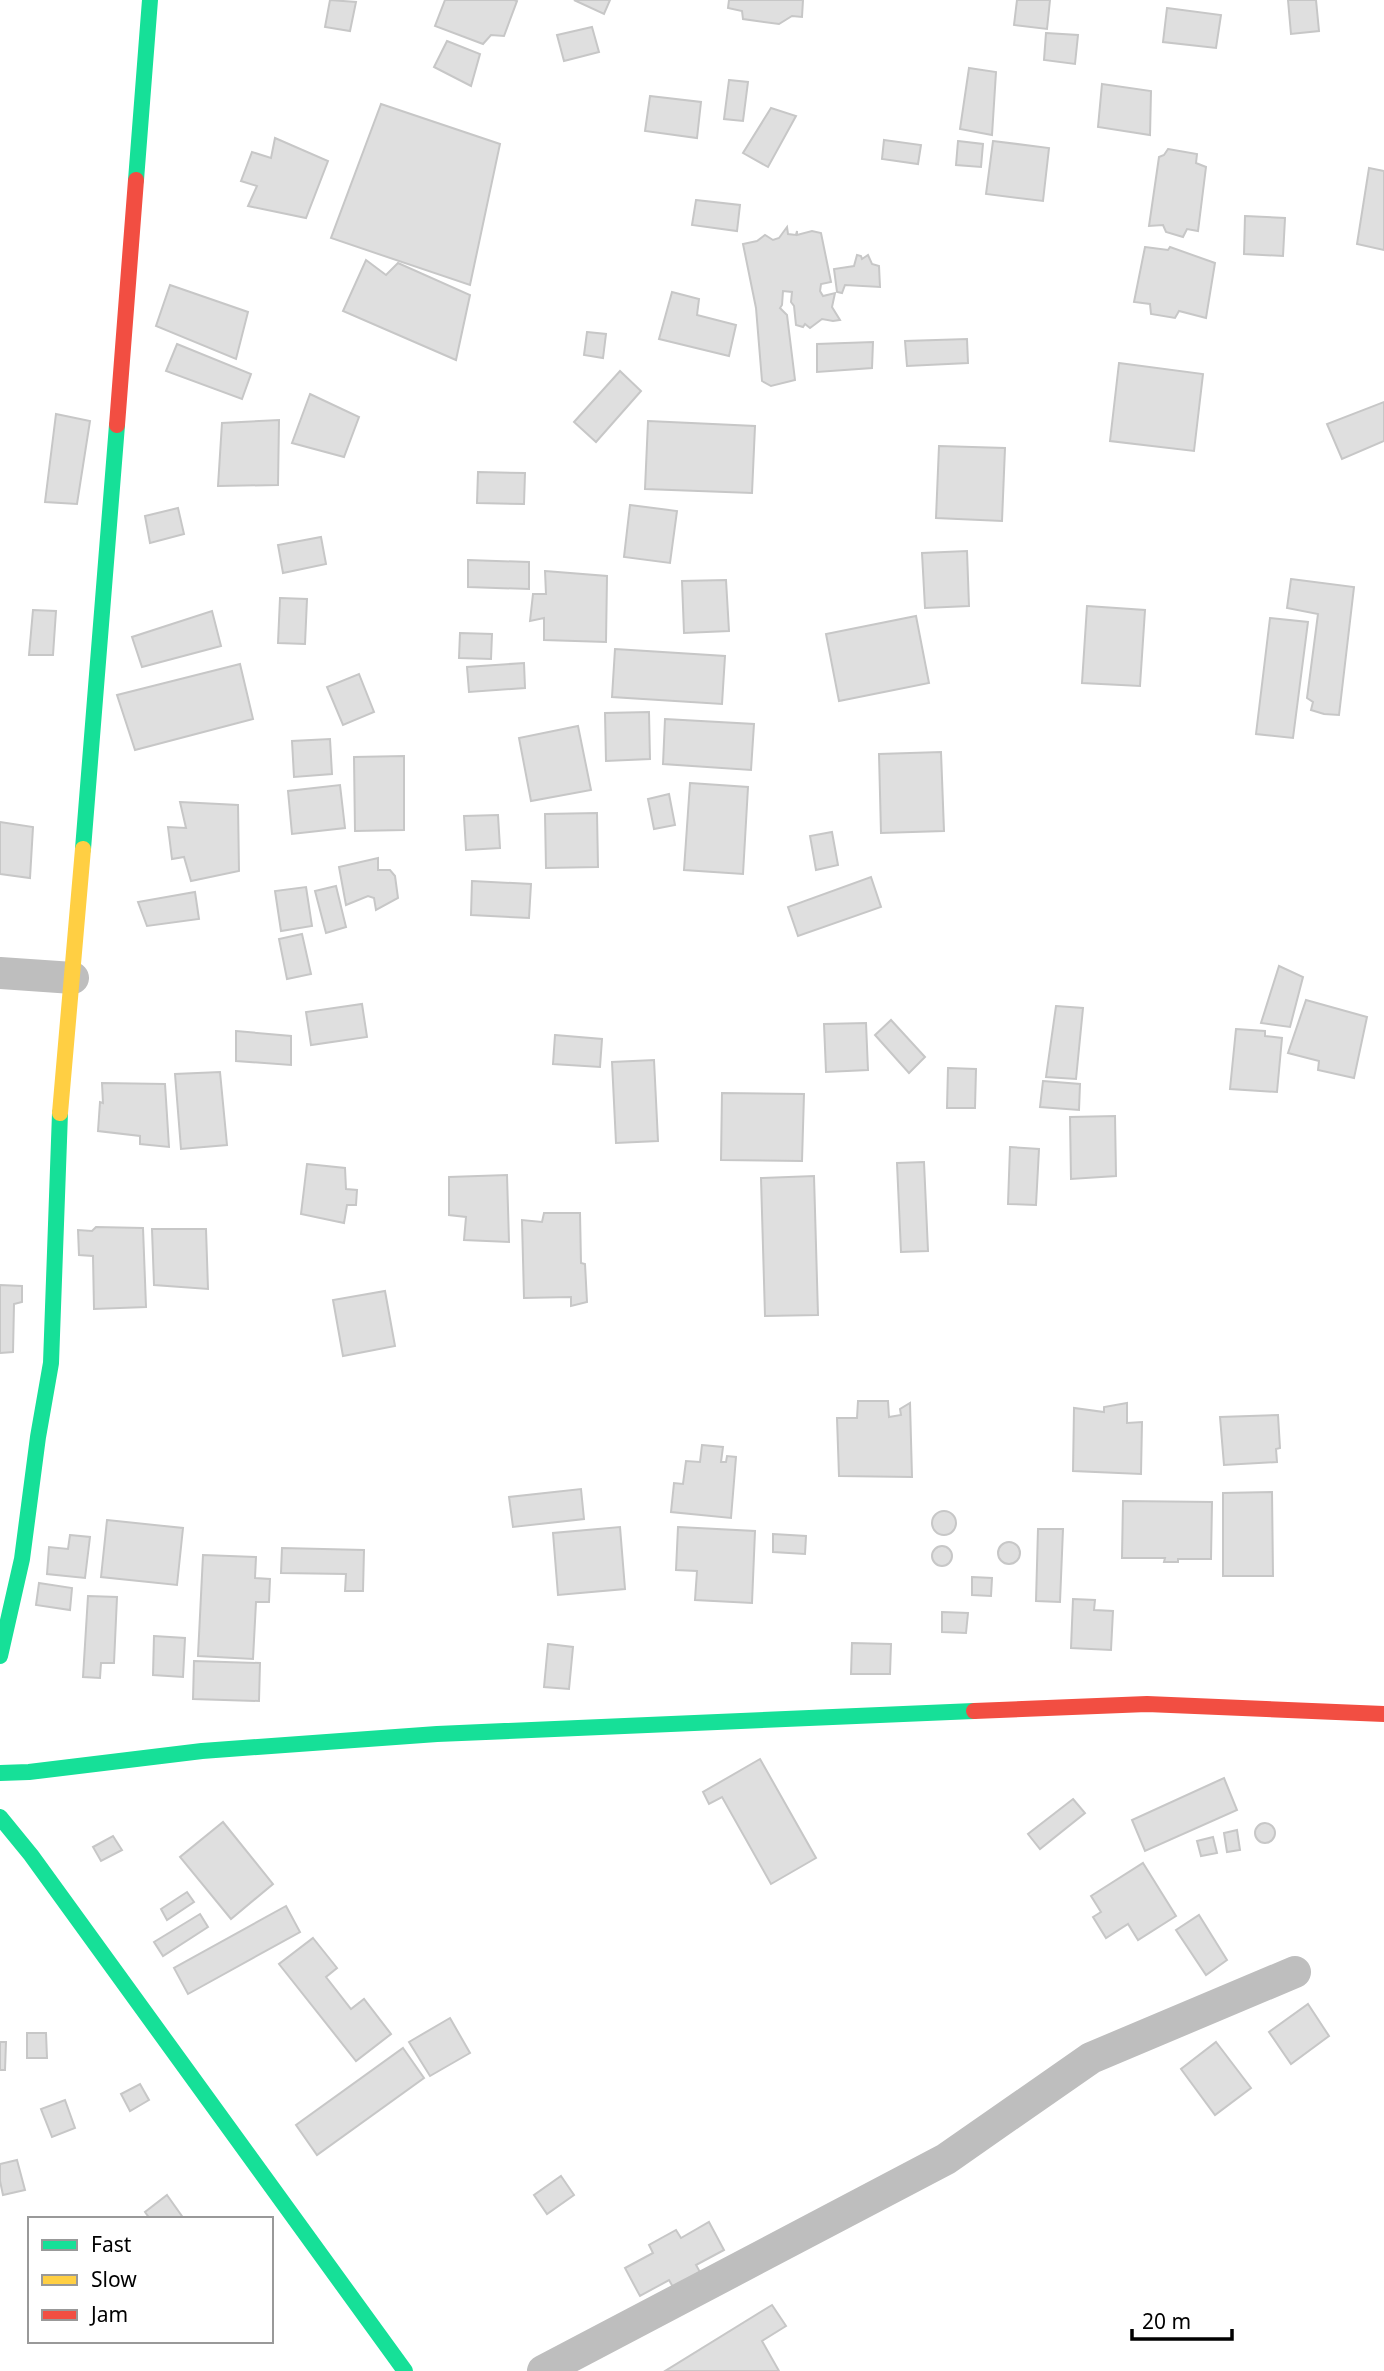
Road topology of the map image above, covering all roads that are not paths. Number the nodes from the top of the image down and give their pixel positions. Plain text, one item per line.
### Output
1 (150, 0) edge
2 (0, 974) edge
3 (73, 978) junction
4 (0, 1656) edge
5 (1384, 1714) edge
6 (0, 1773) edge
7 (0, 1817) edge
8 (1295, 1972) dead end
9 (405, 2371) edge
10 (543, 2371) edge

1 - 3 street
2 - 3 street
3 - 4 street
5 - 6 street
7 - 9 street
8 - 10 street

